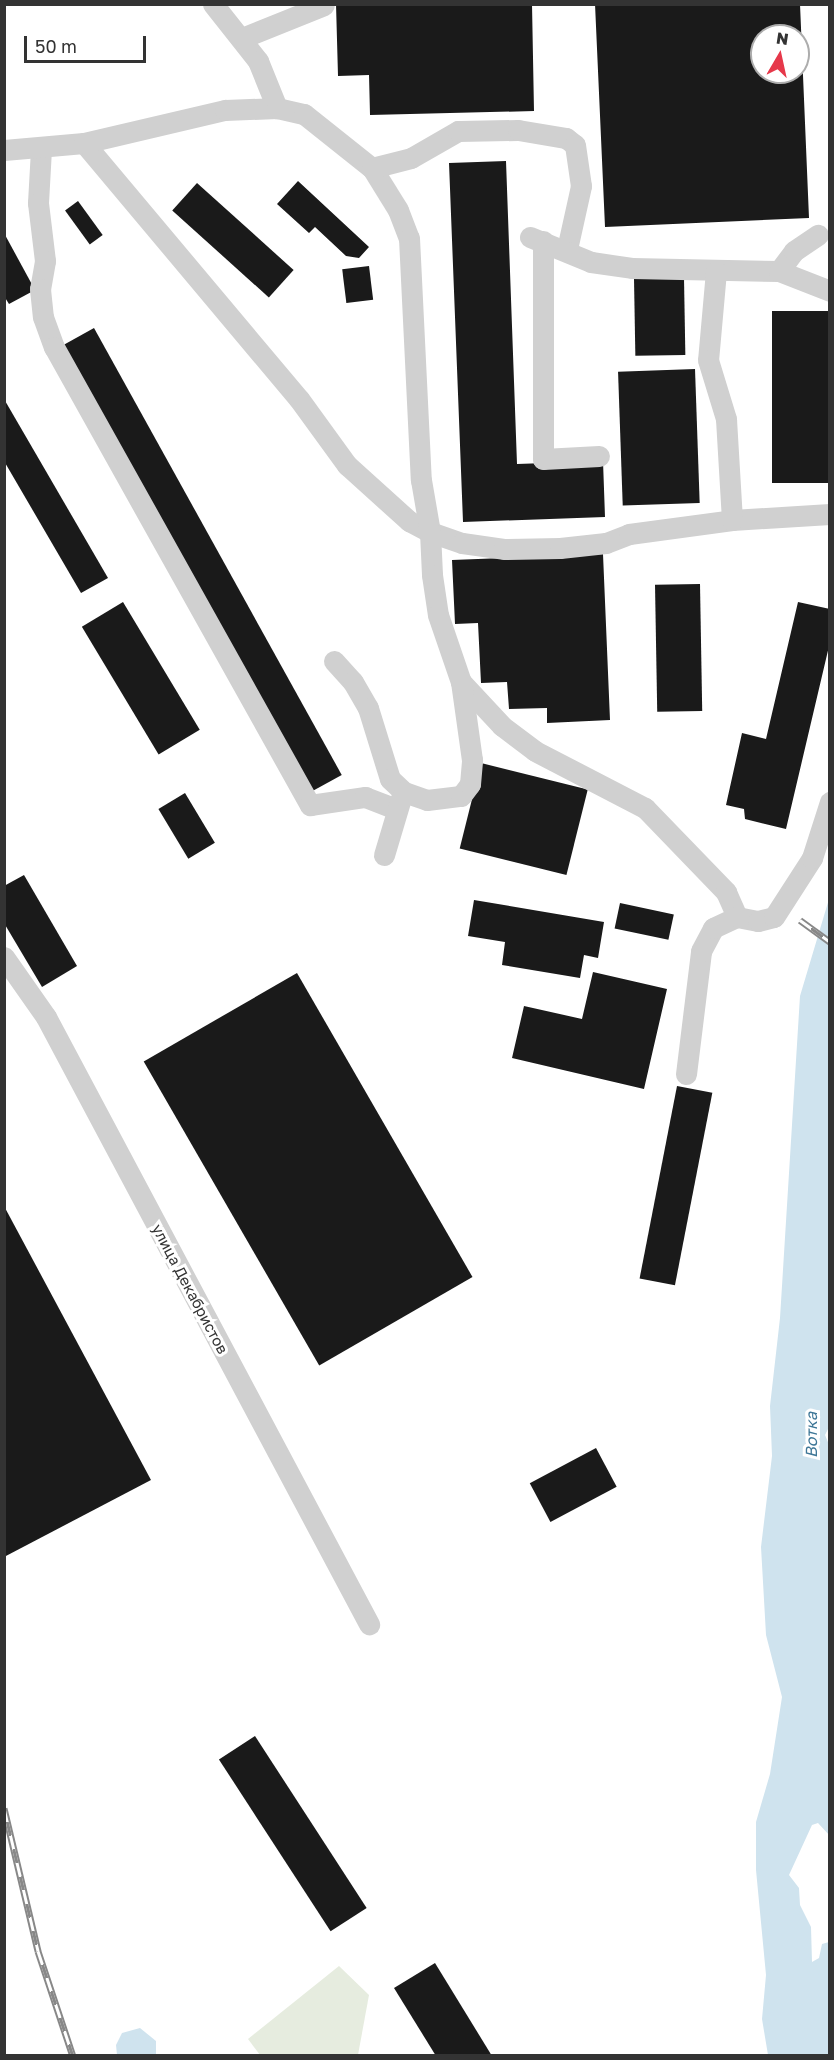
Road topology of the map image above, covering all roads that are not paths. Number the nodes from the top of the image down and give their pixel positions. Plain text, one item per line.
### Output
1 (213, 4) edge
2 (324, 5) edge
3 (242, 38) junction
4 (277, 108) junction
5 (84, 143) junction
6 (7, 144) edge
7 (41, 149) junction
8 (372, 168) junction
9 (818, 235) dead end
10 (567, 249) junction
11 (716, 271) junction
12 (779, 271) junction
13 (830, 291) edge
14 (599, 456) dead end
15 (830, 514) edge
16 (732, 519) junction
17 (430, 532) junction
18 (334, 661) dead end
19 (461, 682) junction
20 (400, 800) junction
21 (830, 802) edge
22 (384, 855) dead end
23 (737, 918) junction
24 (4, 957) edge
25 (686, 1074) dead end
26 (369, 1624) dead end

1 - 3 street
2 - 3 street
3 - 4 street
4 - 5 street
4 - 8 street
5 - 7 street
5 - 17 street
6 - 7 street
7 - 20 street
8 - 10 street
8 - 17 street
9 - 12 street
10 - 11 street
10 - 14 street
11 - 12 street
11 - 16 street
12 - 13 street
15 - 16 street
16 - 17 street
17 - 19 street
18 - 20 street
19 - 20 street
19 - 23 street
20 - 22 street
21 - 23 street
23 - 25 street
24 - 26 street, улица Декабристов

